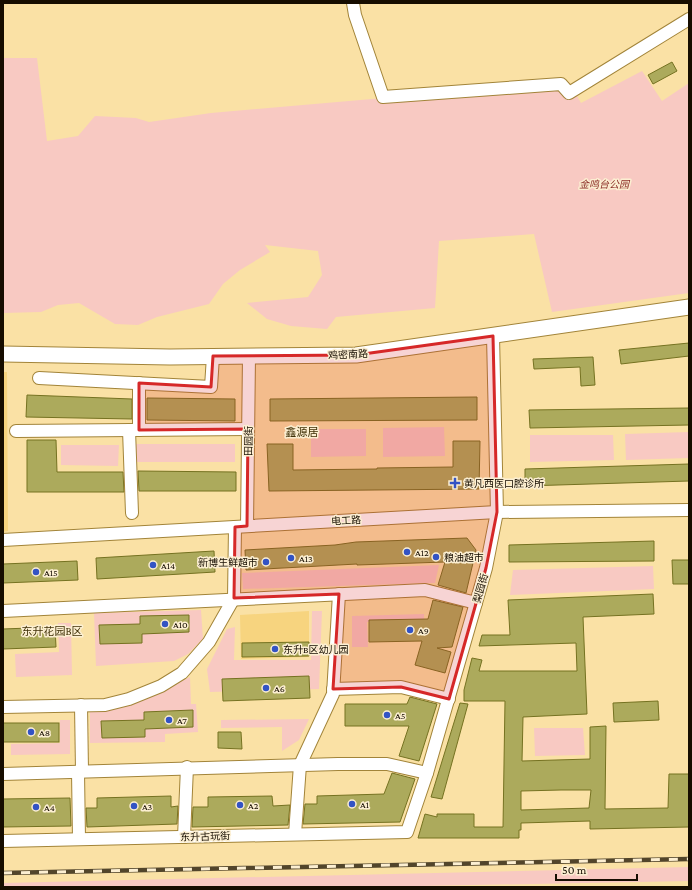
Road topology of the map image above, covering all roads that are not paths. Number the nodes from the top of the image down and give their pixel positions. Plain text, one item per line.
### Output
1 (353, 3) edge
2 (689, 19) edge
3 (689, 307) edge
4 (494, 336) junction
5 (3, 354) edge
6 (213, 356) junction
7 (249, 356) junction
8 (39, 378) dead end
9 (138, 383) junction
10 (248, 429) junction
11 (134, 430) junction
12 (16, 431) dead end
13 (689, 510) edge
14 (497, 512) junction
15 (132, 513) dead end
16 (241, 526) junction
17 (3, 540) edge
18 (339, 594) junction
19 (234, 598) junction
20 (476, 603) junction
21 (3, 611) edge
22 (333, 689) junction
23 (449, 699) junction
24 (81, 705) junction
25 (3, 707) edge
26 (300, 764) junction
27 (188, 767) junction
28 (80, 771) junction
29 (428, 773) junction
30 (3, 774) edge
31 (407, 832) joint
32 (295, 834) junction
33 (184, 837) junction
34 (79, 839) junction
35 (3, 841) edge

1 - 2 street
3 - 4 main road, 鸡密南路
4 - 7 main road, 鸡密南路
4 - 14 street, 梨园街
5 - 6 main road, 鸡密南路
6 - 7 main road, 鸡密南路
6 - 9 street
7 - 10 street, 田园街
8 - 9 street
9 - 11 street
10 - 11 street
10 - 16 street, 田园街
11 - 12 street
11 - 15 street
13 - 14 street, 电工路
14 - 16 street, 电工路
14 - 20 street, 梨园街
16 - 17 street, 电工路
16 - 19 street, 田园街
18 - 19 street
18 - 20 street
18 - 22 street
19 - 21 street
19 - 24 street
20 - 23 street, 梨园街
22 - 23 street
22 - 26 street
23 - 29 street, 梨园街
24 - 25 street
24 - 28 street
26 - 27 street
26 - 29 street
26 - 32 street
27 - 28 street
27 - 33 street
28 - 30 street
28 - 34 street
29 - 31 street, 梨园街
31 - 32 street, 东升古玩街
32 - 33 street, 东升古玩街
33 - 34 street, 东升古玩街
34 - 35 street, 东升古玩街

